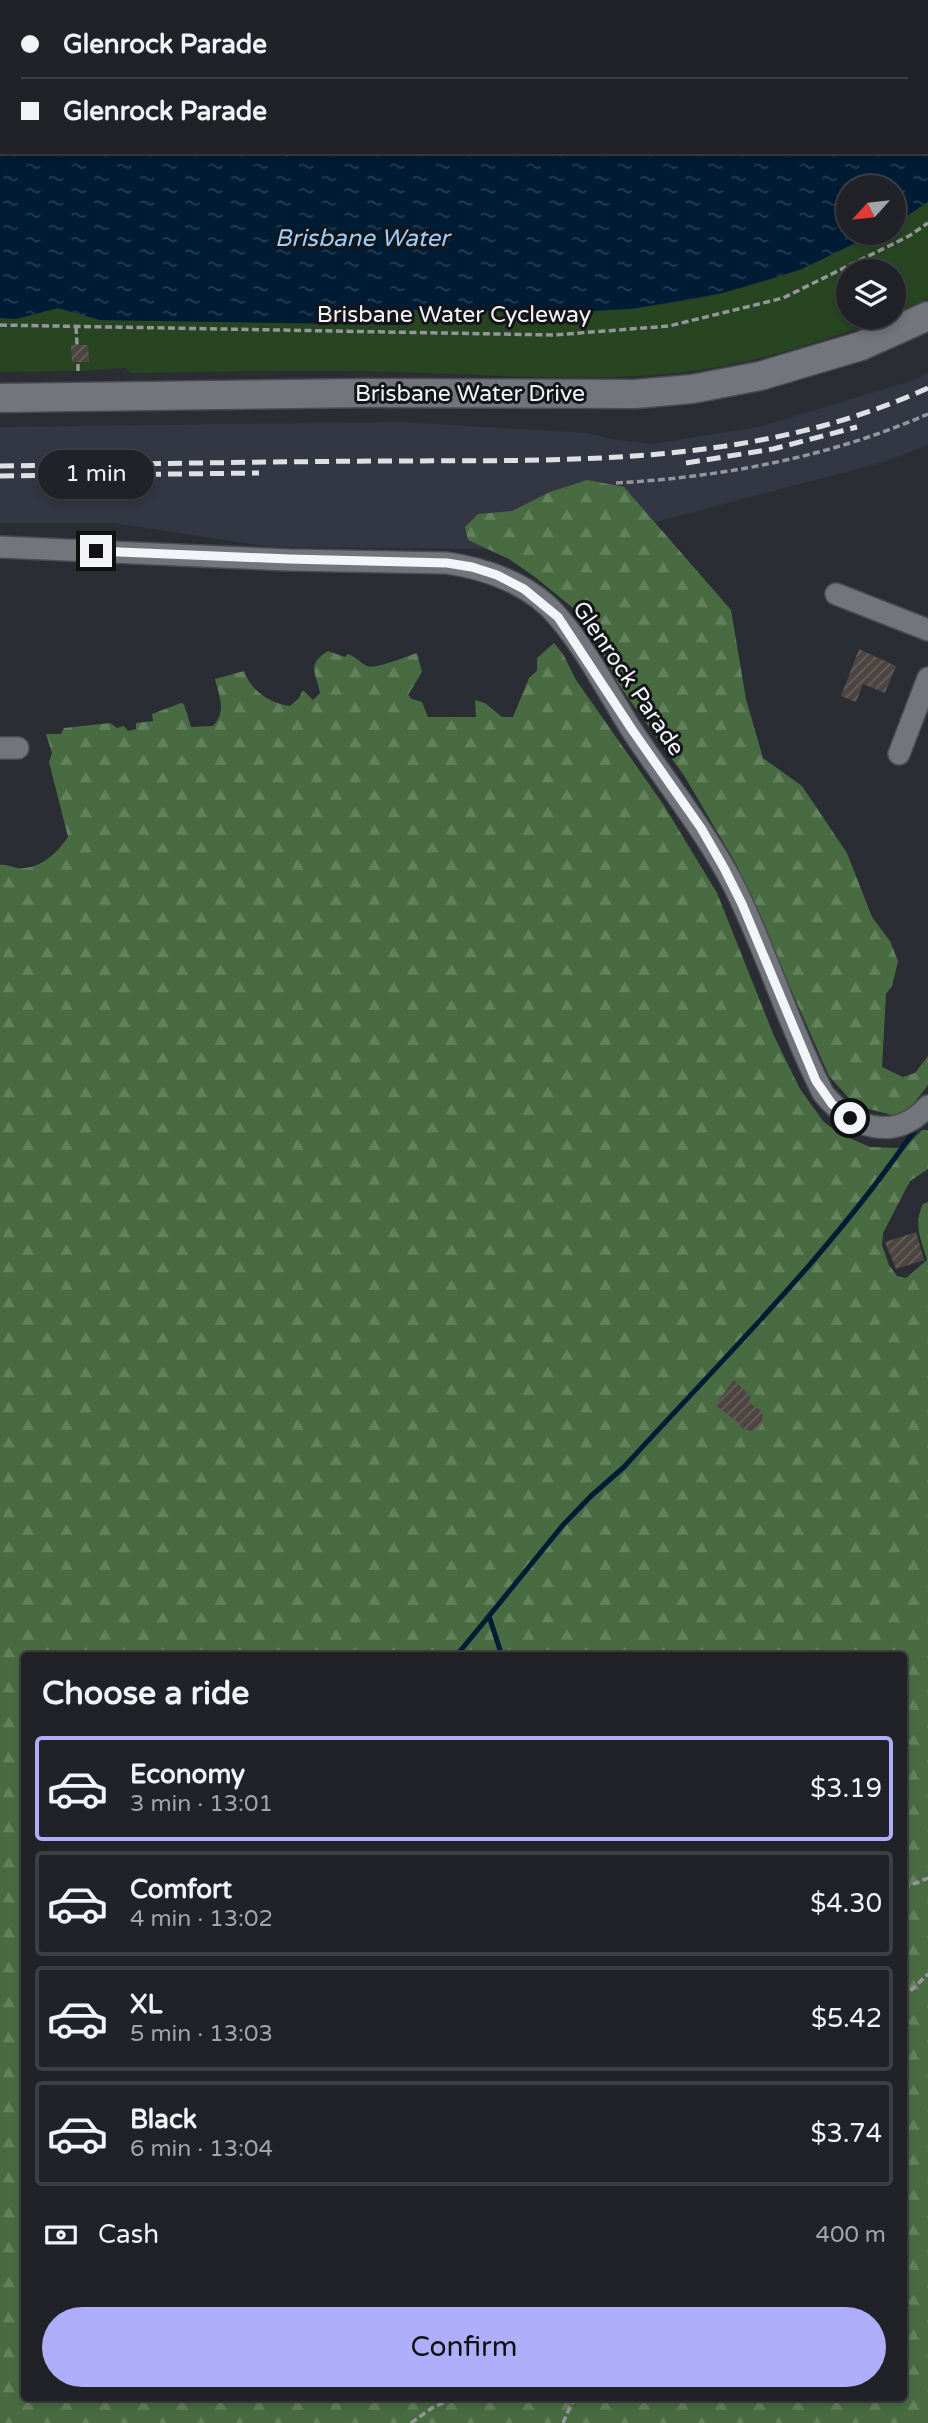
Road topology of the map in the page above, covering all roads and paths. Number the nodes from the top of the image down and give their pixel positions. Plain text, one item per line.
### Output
1 (928, 223) edge
2 (928, 316) edge
3 (0, 325) edge
4 (76, 327) junction
5 (77, 345) dead end
6 (78, 362) dead end
7 (78, 371) dead end
8 (0, 398) edge
9 (928, 414) edge
10 (616, 483) dead end
11 (0, 547) edge
12 (836, 594) dead end
13 (928, 630) edge
14 (928, 678) edge
15 (899, 754) dead end
16 (928, 1106) edge
17 (928, 1878) edge
18 (907, 1886) edge
19 (928, 1974) edge
20 (907, 1994) edge
21 (447, 2401) edge
22 (573, 2401) edge
23 (411, 2423) edge
24 (563, 2423) edge

1 - 4 path, Brisbane Water Cycleway
2 - 8 main road, Brisbane Water Drive
3 - 4 path, Brisbane Water Cycleway
4 - 5 path
6 - 7 path
9 - 10 path
11 - 16 street, Glenrock Parade
12 - 13 street
14 - 15 street
17 - 18 path
19 - 20 path
21 - 23 path
22 - 24 path

